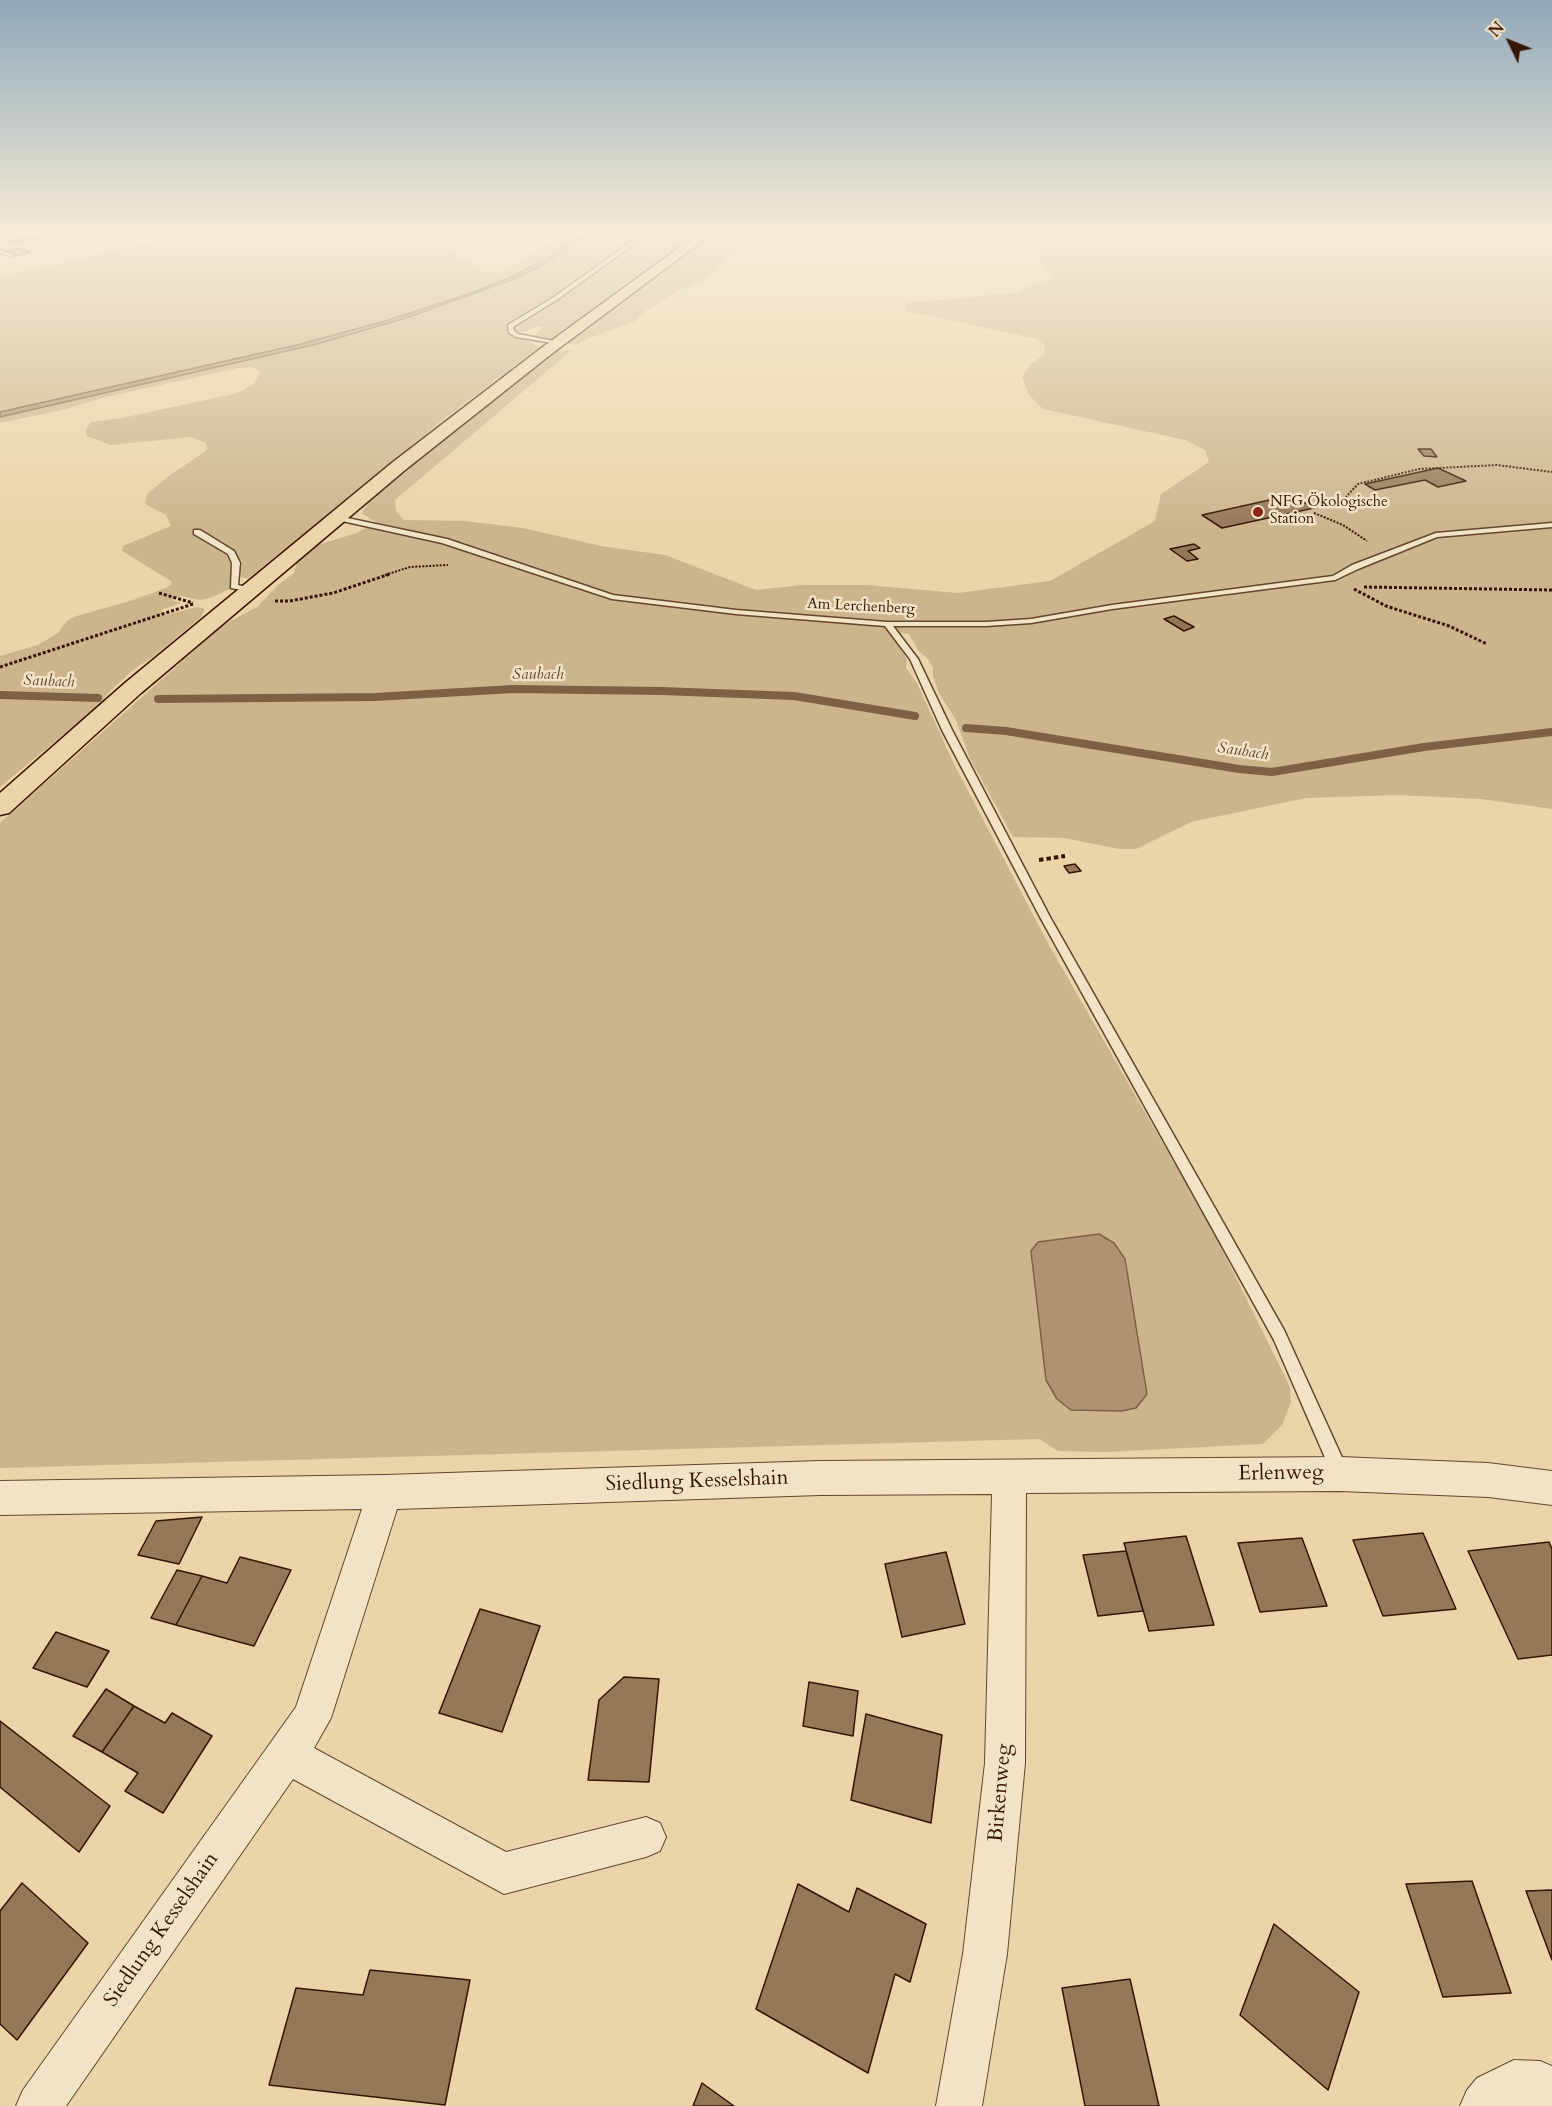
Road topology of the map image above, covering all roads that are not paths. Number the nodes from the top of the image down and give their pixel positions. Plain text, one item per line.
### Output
1 (515, 334) edge
2 (569, 334) edge
3 (557, 343) junction
4 (336, 518) junction
5 (1552, 525) edge
6 (198, 532) dead end
7 (242, 595) junction
8 (887, 624) junction
9 (0, 807) edge
10 (1340, 1474) junction
11 (1009, 1478) junction
12 (1552, 1488) edge
13 (385, 1492) junction
14 (0, 1498) edge
15 (286, 1754) junction
16 (646, 1837) dead end
17 (1552, 2090) edge
18 (39, 2106) edge
19 (959, 2106) edge
20 (1483, 2106) edge

1 - 3 lane
2 - 3 main road
3 - 4 main road
4 - 7 main road
4 - 8 lane, Am Lerchenberg
5 - 8 lane, Am Lerchenberg
6 - 7 lane
7 - 9 main road
8 - 10 lane
10 - 11 street, Erlenweg
10 - 12 street, Erlenweg
11 - 13 street, Siedlung Kesselshain
11 - 19 street, Birkenweg
13 - 14 street, Siedlung Kesselshain
13 - 15 street, Siedlung Kesselshain
15 - 16 street
15 - 18 street, Siedlung Kesselshain
17 - 20 street

